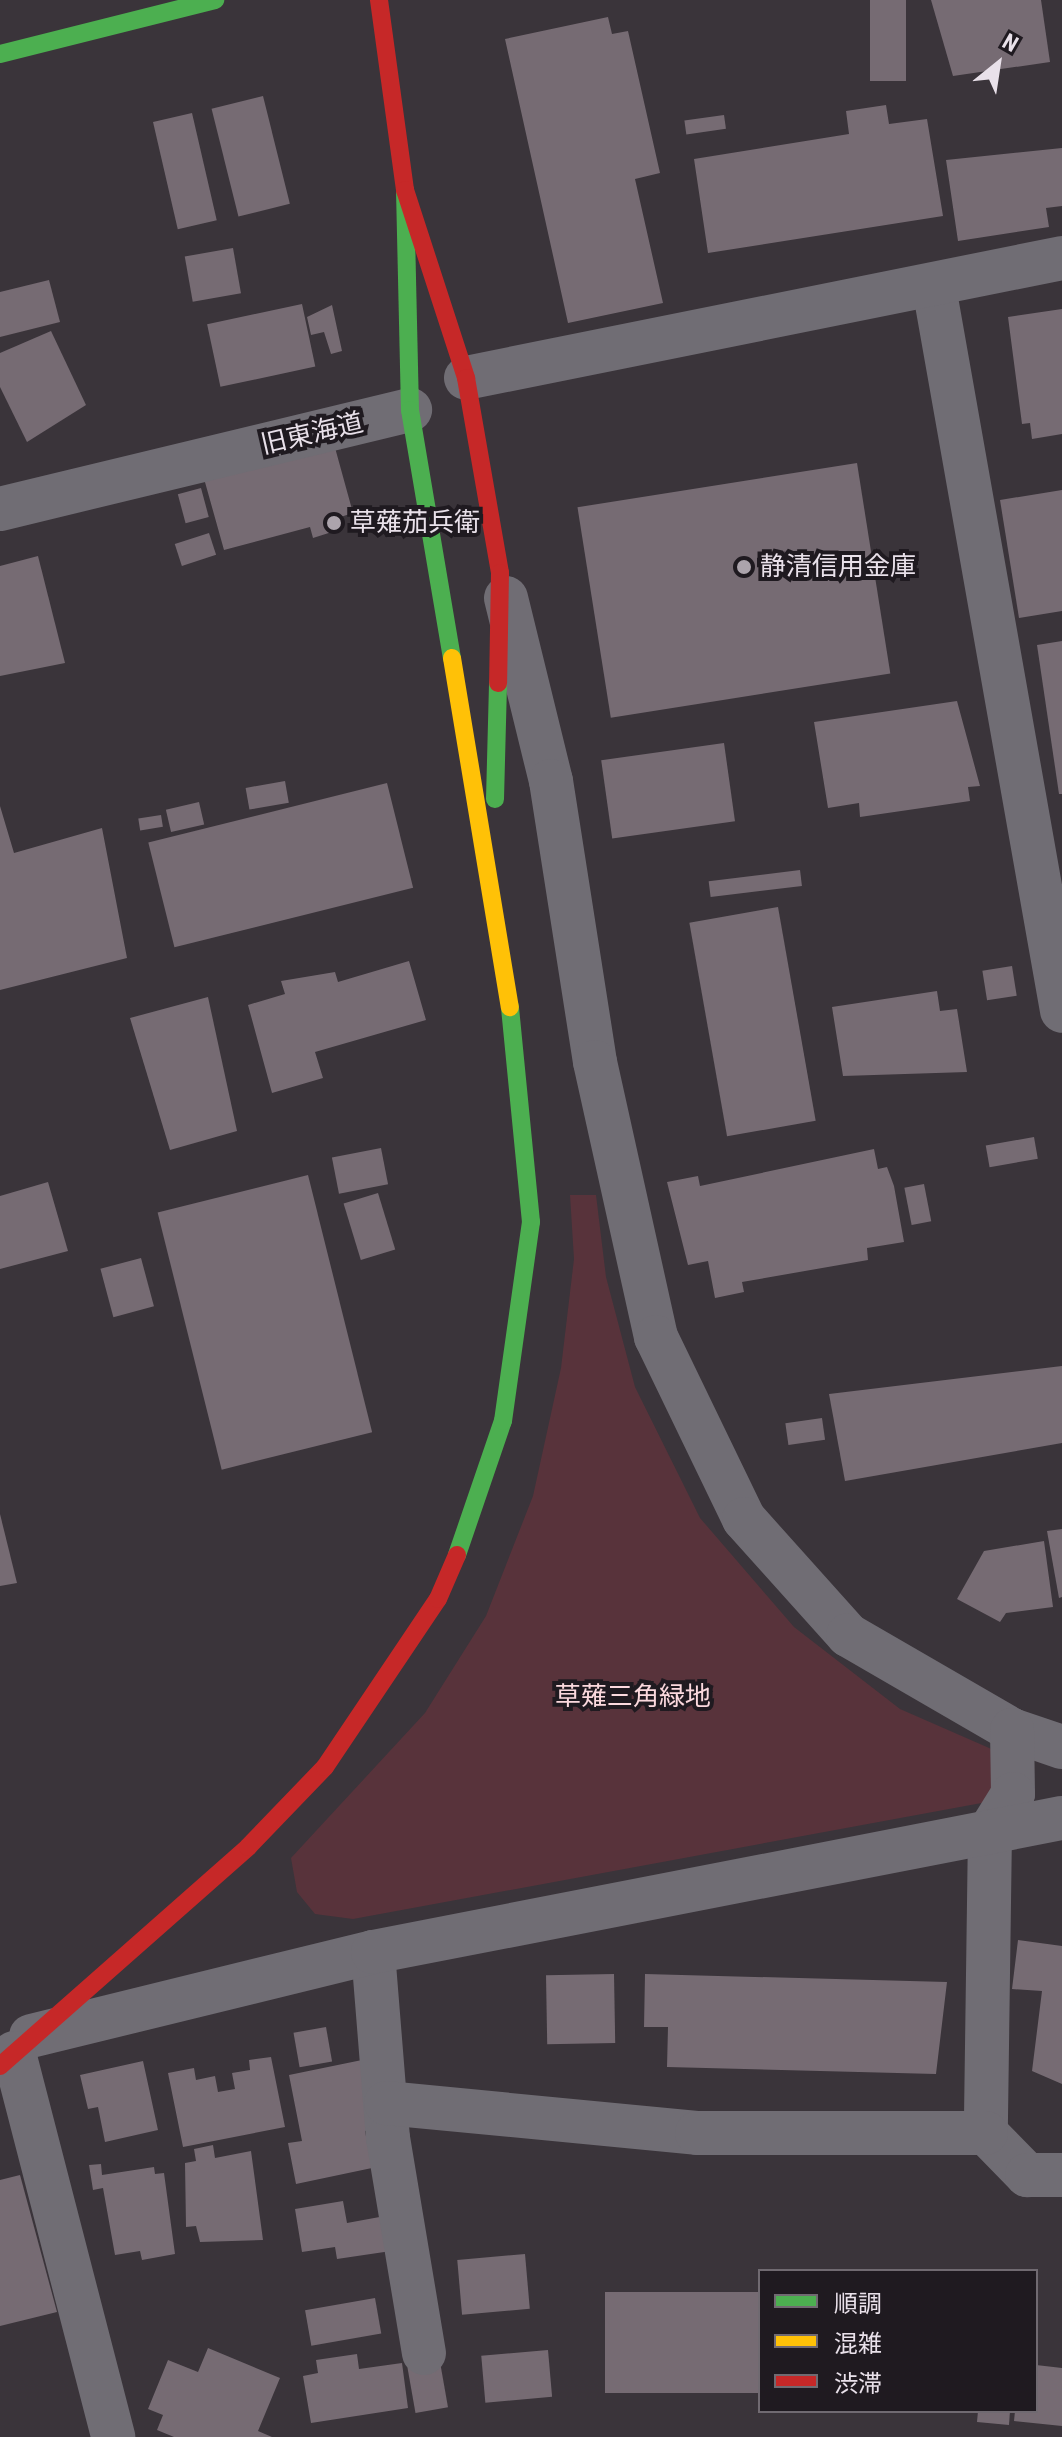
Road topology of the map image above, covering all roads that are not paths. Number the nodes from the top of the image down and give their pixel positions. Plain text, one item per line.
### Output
1 (215, 0) edge
2 (379, 0) edge
3 (0, 54) edge
4 (405, 190) junction
5 (1062, 258) edge
6 (934, 287) junction
7 (466, 378) junction
8 (410, 410) junction
9 (0, 509) edge
10 (500, 573) junction
11 (493, 903) junction
12 (1062, 1011) edge
13 (1012, 1730) junction
14 (1062, 1747) edge
15 (1062, 1818) edge
16 (990, 1831) junction
17 (373, 1952) junction
18 (15, 2051) edge
19 (386, 2103) junction
20 (986, 2133) junction
21 (1062, 2175) edge
22 (424, 2353) dead end
23 (113, 2437) edge

1 - 3 street
2 - 4 street
4 - 7 street
4 - 8 street
5 - 6 street
6 - 7 street
6 - 12 street
7 - 10 street
8 - 9 street, 旧東海道
8 - 11 street
10 - 11 street
10 - 13 street
11 - 18 street
13 - 14 street
13 - 16 street
15 - 16 street
16 - 17 street
16 - 20 street
17 - 18 street
17 - 19 street
18 - 23 street
19 - 20 street
19 - 22 street
20 - 21 street

